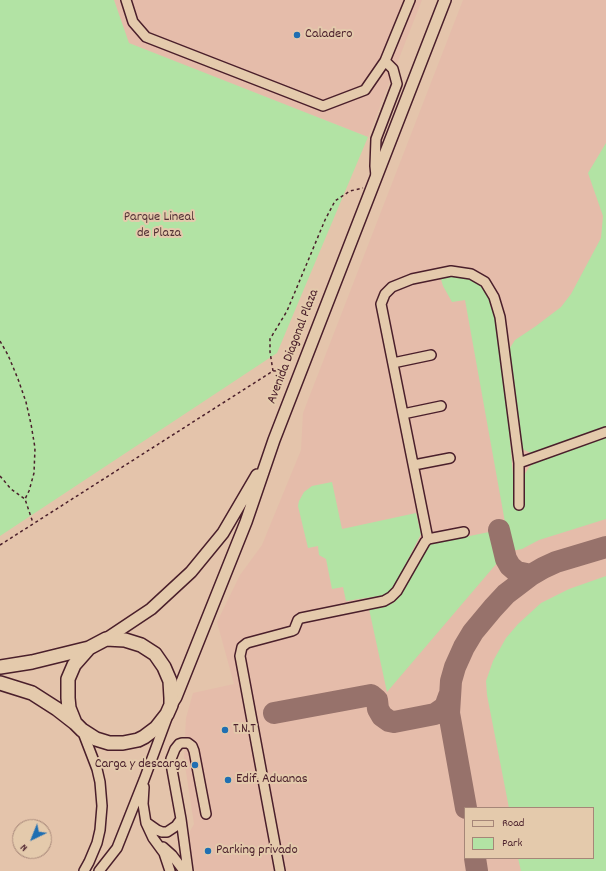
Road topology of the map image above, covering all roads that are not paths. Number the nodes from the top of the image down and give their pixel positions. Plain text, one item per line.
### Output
1 (126, 0) edge
2 (410, 0) edge
3 (445, 0) edge
4 (385, 61) junction
5 (376, 180) junction
6 (431, 355) dead end
7 (393, 363) junction
8 (441, 406) dead end
9 (403, 414) junction
10 (606, 432) edge
11 (274, 440) junction
12 (450, 458) dead end
13 (520, 463) junction
14 (414, 465) junction
15 (519, 505) dead end
16 (464, 532) dead end
17 (428, 539) junction
18 (106, 639) junction
19 (89, 648) junction
20 (0, 667) edge
21 (0, 683) edge
22 (169, 709) junction
23 (79, 726) junction
24 (144, 780) junction
25 (206, 814) dead end
26 (181, 819) junction
27 (146, 823) junction
28 (157, 843) junction
29 (84, 871) edge
30 (99, 871) edge
31 (170, 871) edge
32 (184, 871) edge
33 (188, 871) edge
34 (280, 871) edge

1 - 4 street
2 - 4 street
3 - 5 main road, Avenida Diagonal Plaza
4 - 5 street
5 - 11 main road, Avenida Diagonal Plaza
6 - 7 street
7 - 9 street
7 - 13 street
8 - 9 street
9 - 14 street
10 - 13 street
11 - 18 main road
11 - 22 main road, Avenida Diagonal Plaza
12 - 14 street
13 - 15 street
14 - 17 street
16 - 17 street
17 - 34 street
18 - 19 highway
18 - 22 highway
19 - 20 highway
19 - 23 highway
21 - 23 highway
22 - 23 highway
22 - 24 street
23 - 29 street
24 - 27 street
24 - 30 street
25 - 26 street
26 - 27 street
26 - 33 street
27 - 28 street
28 - 31 street
28 - 32 street

